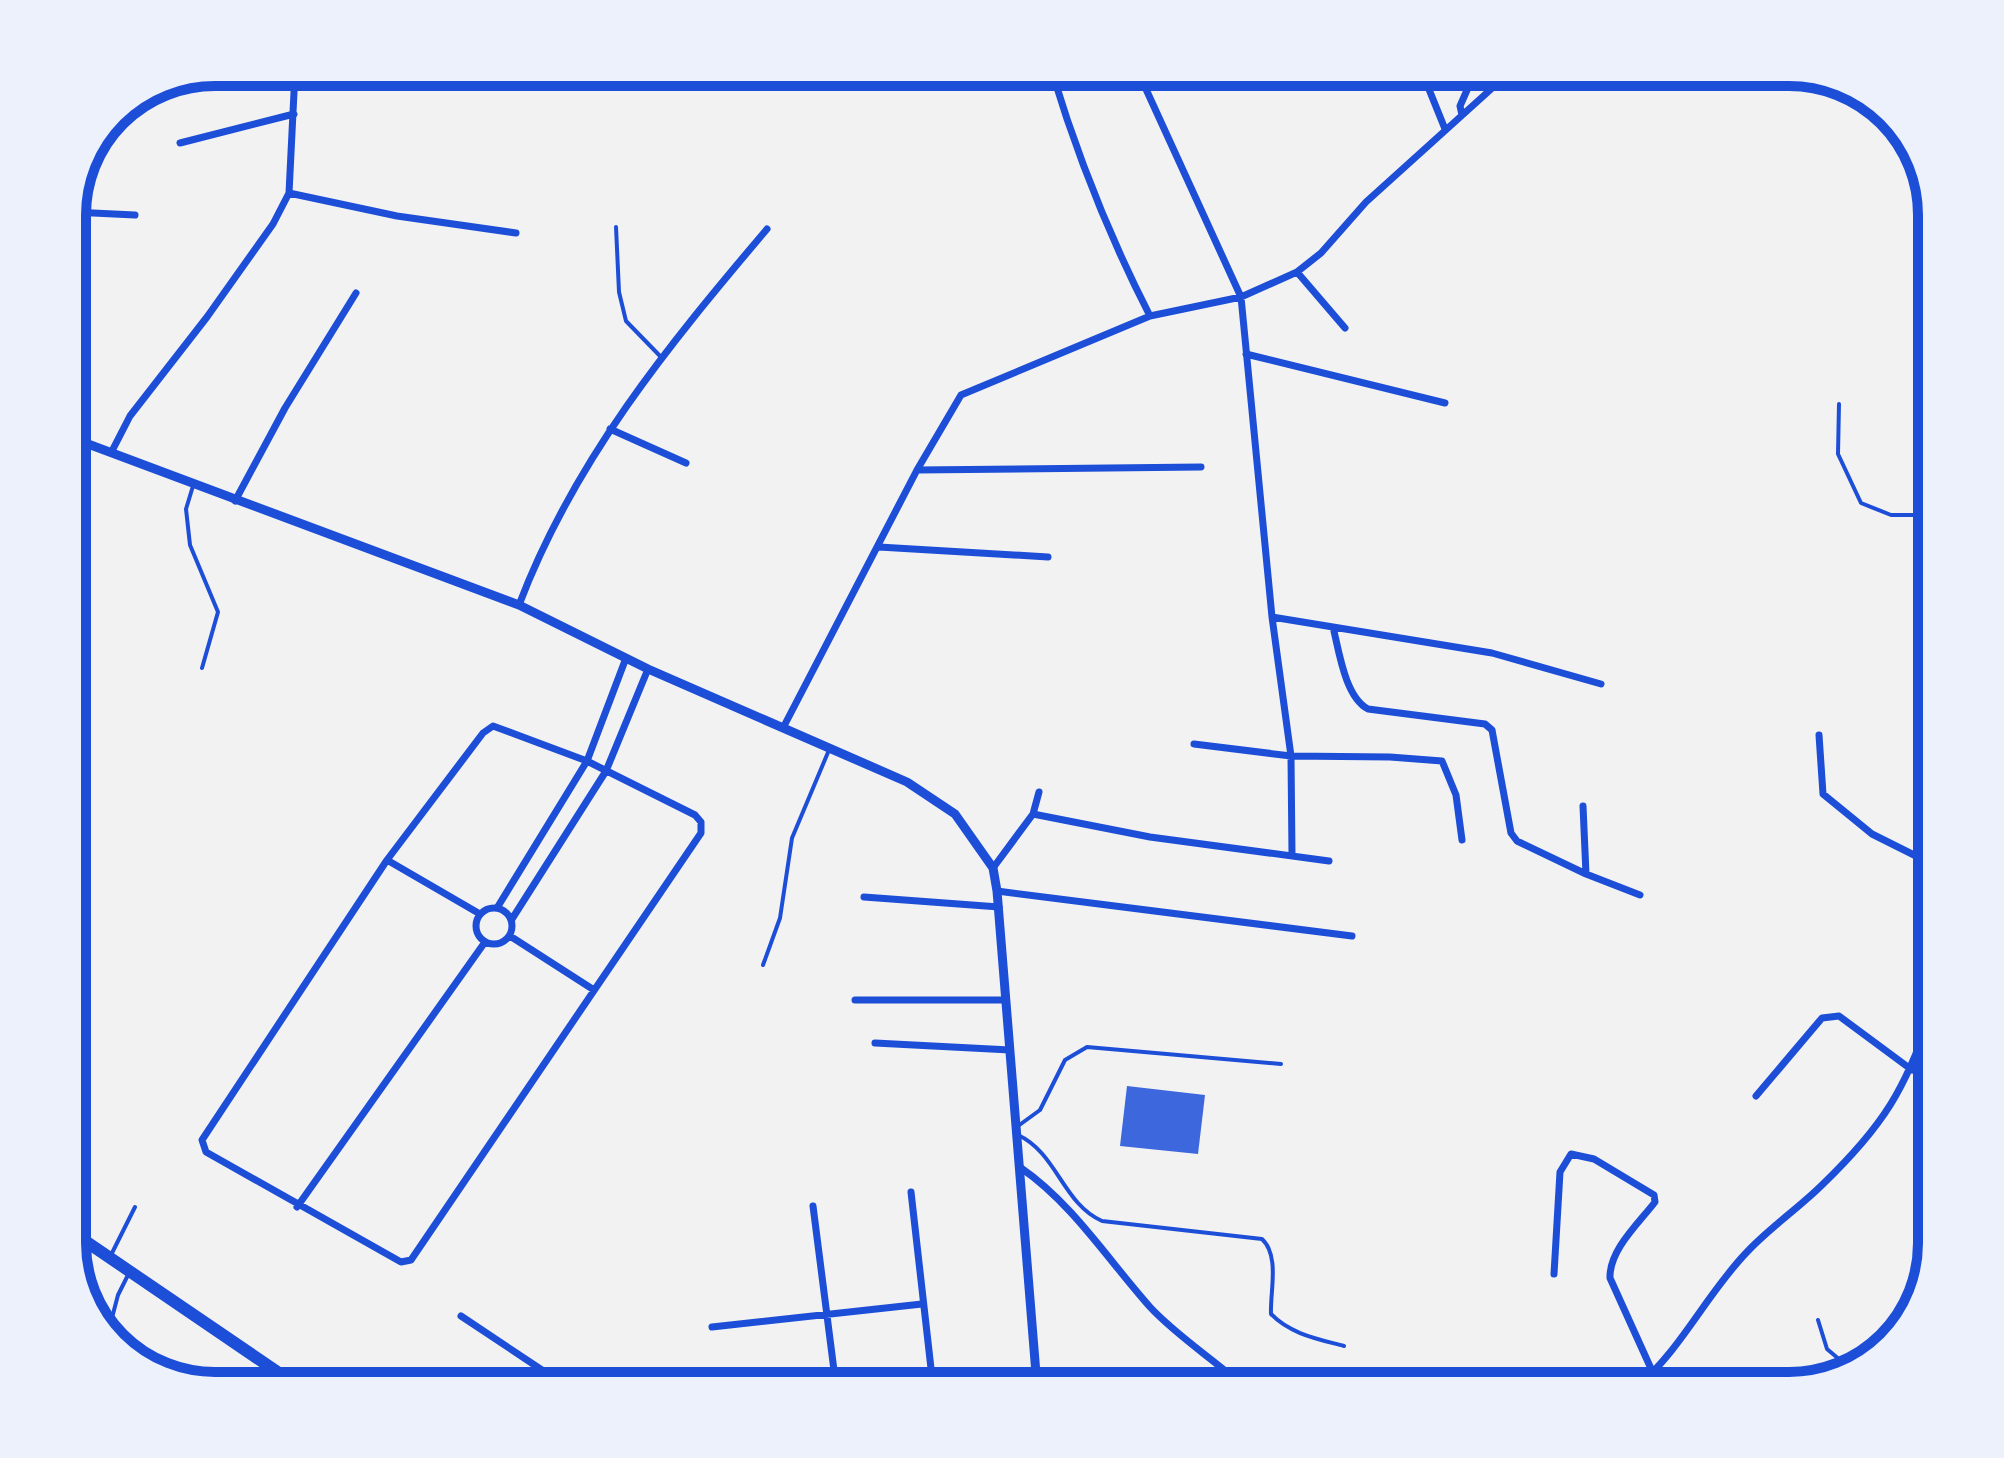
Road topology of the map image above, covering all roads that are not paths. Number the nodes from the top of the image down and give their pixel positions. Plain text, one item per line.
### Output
1 (295, 86) edge
2 (1056, 86) edge
3 (1428, 86) edge
4 (1469, 86) edge
5 (1494, 86) edge
6 (1145, 87) dead end
7 (294, 114) junction
8 (1462, 115) junction
9 (1445, 129) junction
10 (180, 143) dead end
11 (289, 193) junction
12 (86, 212) edge
13 (135, 215) dead end
14 (616, 227) dead end
15 (767, 229) dead end
16 (516, 233) dead end
17 (1297, 272) junction
18 (356, 293) dead end
19 (1241, 297) junction
20 (1150, 316) junction
21 (1345, 328) dead end
22 (1246, 354) junction
23 (660, 356) junction
24 (1445, 403) dead end
25 (1839, 404) dead end
26 (610, 429) junction
27 (86, 443) edge
28 (112, 451) junction
29 (686, 463) dead end
30 (1201, 467) dead end
31 (917, 470) junction
32 (194, 484) junction
33 (235, 501) junction
34 (1918, 515) edge
35 (879, 547) junction
36 (1048, 557) dead end
37 (519, 605) junction
38 (1272, 617) junction
39 (1333, 627) junction
40 (626, 658) junction
41 (202, 668) dead end
42 (648, 669) junction
43 (1601, 684) dead end
44 (783, 728) junction
45 (1819, 735) dead end
46 (1194, 744) dead end
47 (830, 748) junction
48 (1291, 756) junction
49 (587, 761) junction
50 (606, 771) junction
51 (1039, 792) dead end
52 (1583, 806) dead end
53 (1033, 814) junction
54 (1462, 840) dead end
55 (1292, 855) junction
56 (1918, 857) edge
57 (387, 860) junction
58 (1329, 861) dead end
59 (993, 868) junction
60 (1586, 874) junction
61 (997, 891) junction
62 (1640, 895) dead end
63 (864, 897) dead end
64 (999, 907) junction
65 (497, 908) junction
66 (480, 914) junction
67 (512, 919) junction
68 (510, 936) junction
69 (1352, 936) dead end
70 (485, 942) junction
71 (763, 965) dead end
72 (594, 990) junction
73 (855, 1000) dead end
74 (1006, 1000) junction
75 (875, 1043) dead end
76 (1010, 1050) junction
77 (1918, 1052) edge
78 (1281, 1064) dead end
79 (1912, 1070) junction
80 (1756, 1096) dead end
81 (1018, 1130) junction
82 (1021, 1168) junction
83 (911, 1192) dead end
84 (813, 1206) dead end
85 (135, 1207) dead end
86 (297, 1207) junction
87 (86, 1241) edge
88 (110, 1257) junction
89 (130, 1271) junction
90 (1554, 1274) dead end
91 (922, 1304) junction
92 (828, 1311) junction
93 (461, 1316) dead end
94 (112, 1320) edge
95 (1818, 1320) dead end
96 (712, 1327) dead end
97 (1344, 1346) dead end
98 (1841, 1361) edge
99 (278, 1372) edge
100 (545, 1372) edge
101 (835, 1372) edge
102 (931, 1372) edge
103 (1036, 1372) edge
104 (1231, 1372) edge
105 (1653, 1372) edge
106 (1654, 1372) edge

1 - 7 street
2 - 20 street
3 - 9 street
4 - 8 street
5 - 8 street
6 - 19 street
7 - 10 street
7 - 11 street
8 - 9 street
9 - 17 street
11 - 16 street
11 - 28 street
12 - 13 street
14 - 23 lane
15 - 23 street
17 - 19 street
17 - 21 street
18 - 33 street
19 - 20 street
19 - 22 street
20 - 31 street
22 - 24 street
22 - 38 street
23 - 26 street
25 - 34 lane
26 - 29 street
26 - 37 street
27 - 28 street
28 - 32 street
30 - 31 street
31 - 35 street
32 - 33 street
32 - 41 lane
33 - 37 street
35 - 36 street
35 - 44 street
37 - 40 street
38 - 39 street
38 - 48 street
39 - 43 street
39 - 60 street
40 - 42 street
40 - 49 street
42 - 44 street
42 - 50 street
44 - 47 street
45 - 56 street
46 - 48 street
47 - 59 street
47 - 71 lane
48 - 54 street
48 - 55 street
49 - 50 street
49 - 57 street
49 - 65 street
50 - 67 street
50 - 72 street
51 - 53 street
52 - 60 street
53 - 55 street
53 - 59 street
55 - 58 street
57 - 66 street
57 - 86 street
59 - 61 street
60 - 62 street
61 - 64 street
61 - 69 street
63 - 64 street
64 - 74 street
65 - 66 street
65 - 67 street
66 - 70 street
67 - 68 street
68 - 70 street
68 - 72 street
70 - 86 street
72 - 86 street
73 - 74 street
74 - 76 street
75 - 76 street
76 - 81 street
77 - 79 street
78 - 81 lane
79 - 80 street
79 - 106 street
81 - 82 street
81 - 97 lane
82 - 103 street
82 - 104 street
83 - 91 street
84 - 92 street
85 - 88 lane
87 - 88 main road
88 - 89 main road
89 - 94 lane
89 - 99 main road
90 - 105 street
91 - 92 street
91 - 102 street
92 - 96 street
92 - 101 street
93 - 100 street
95 - 98 lane

